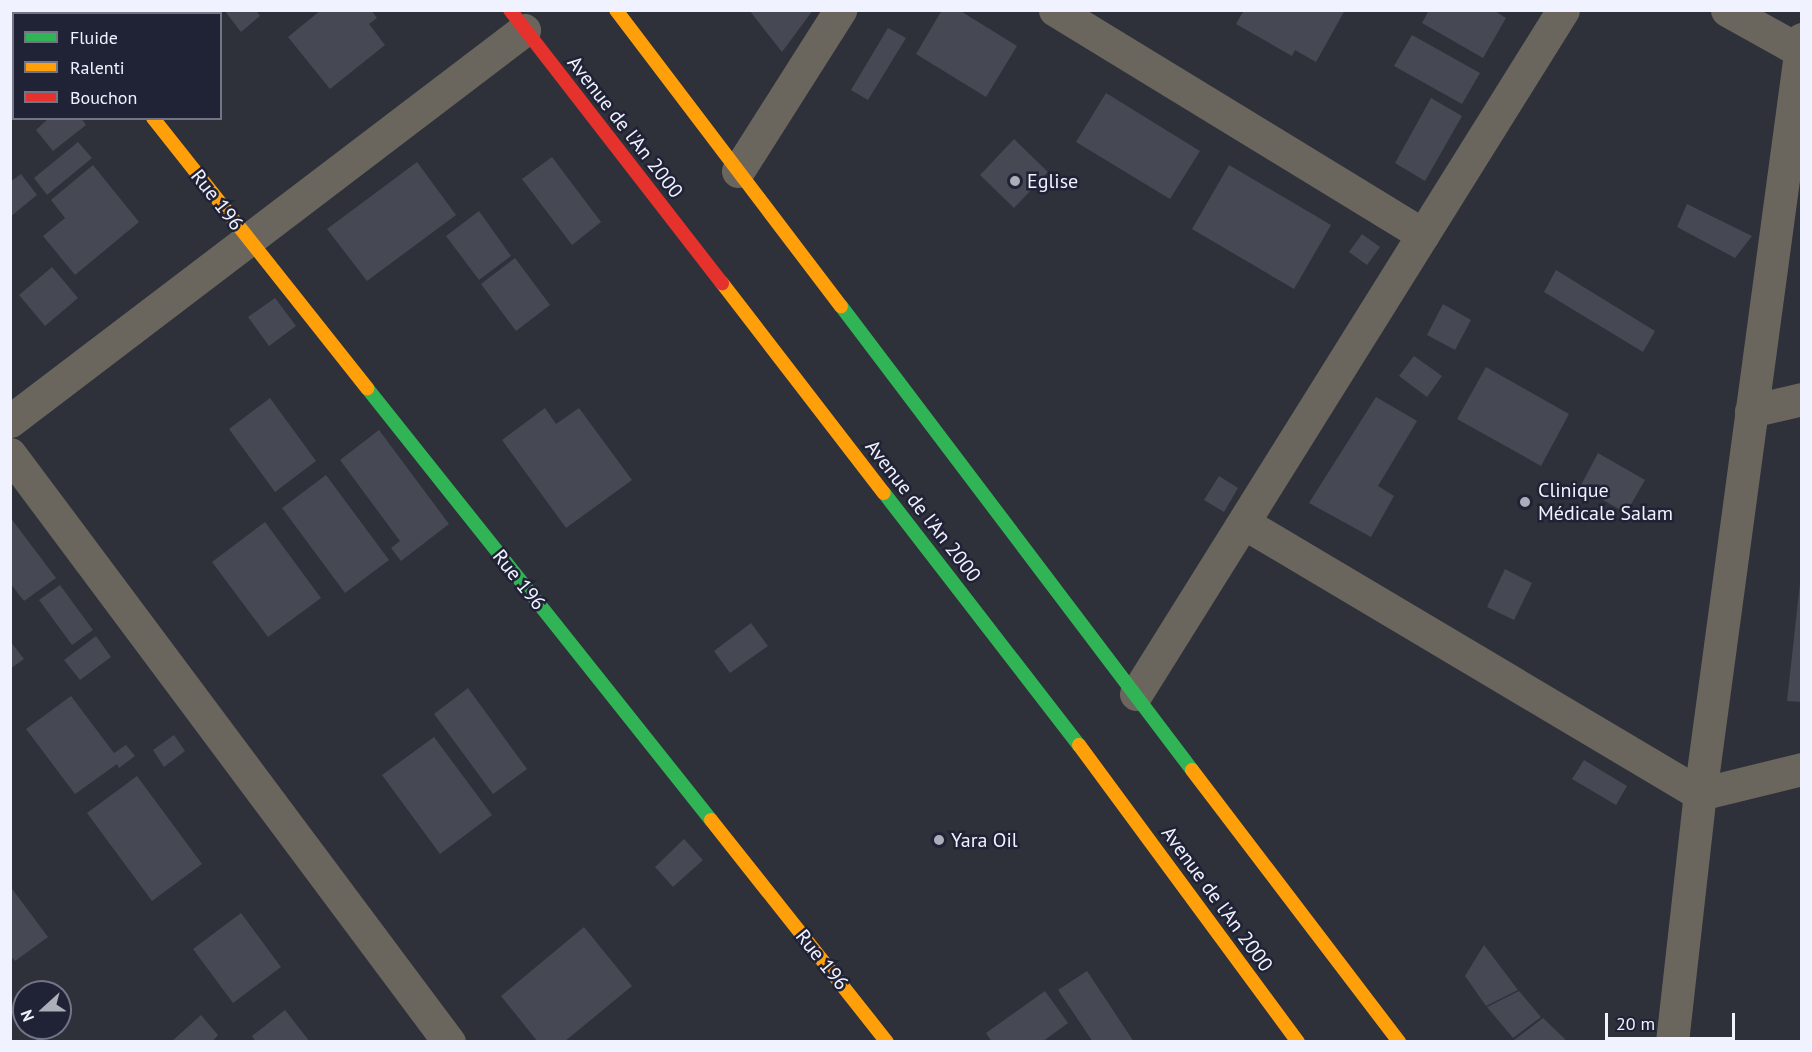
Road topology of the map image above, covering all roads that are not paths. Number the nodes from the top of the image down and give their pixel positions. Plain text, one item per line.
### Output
1 (616, 10) edge
2 (840, 10) edge
3 (1055, 10) edge
4 (1563, 10) edge
5 (1727, 10) edge
6 (517, 20) edge
7 (1801, 48) edge
8 (155, 120) edge
9 (738, 171) junction
10 (1423, 236) junction
11 (248, 240) junction
12 (1802, 399) edge
13 (1751, 411) junction
14 (10, 421) edge
15 (10, 454) edge
16 (1244, 523) junction
17 (1136, 694) junction
18 (1802, 769) edge
19 (1700, 795) junction
20 (449, 1041) edge
21 (887, 1041) edge
22 (1298, 1041) edge
23 (1400, 1041) edge
24 (1672, 1041) edge

1 - 9 main road
2 - 9 street
3 - 10 street
4 - 10 street
5 - 7 street
6 - 11 street
6 - 22 main road, Avenue de l'An 2000
7 - 13 street
8 - 11 main road, Rue 196
9 - 17 main road
10 - 16 street
11 - 14 street
11 - 21 main road, Rue 196
12 - 13 street
13 - 19 street
15 - 20 street
16 - 17 street
16 - 19 street
17 - 23 main road
18 - 19 street
19 - 24 street

